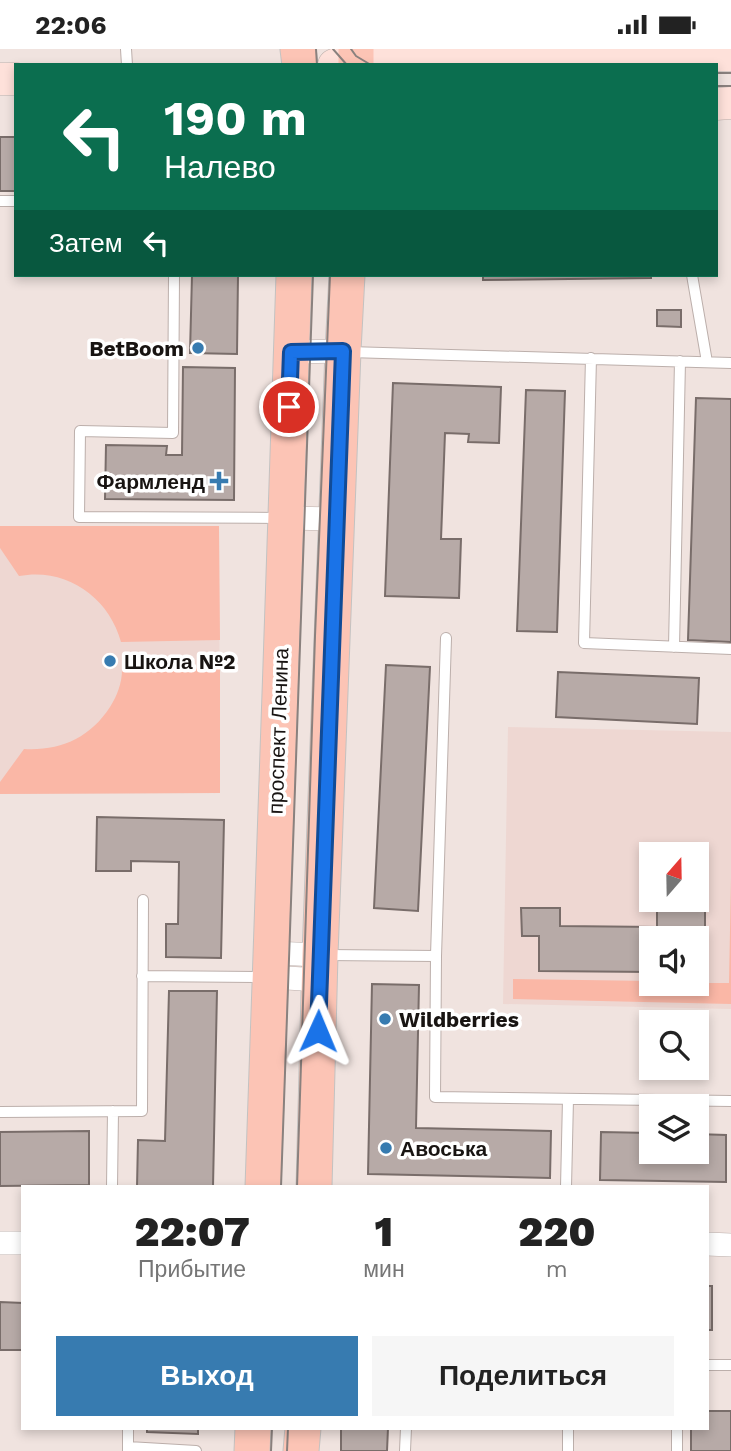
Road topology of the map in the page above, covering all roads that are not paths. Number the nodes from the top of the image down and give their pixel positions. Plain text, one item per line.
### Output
1 (731, 55) edge
2 (350, 59) edge
3 (174, 277) edge
4 (294, 277) edge
5 (347, 277) edge
6 (692, 277) edge
7 (343, 351) junction
8 (291, 352) junction
9 (592, 358) junction
10 (680, 361) junction
11 (706, 362) junction
12 (731, 363) edge
13 (285, 518) junction
14 (337, 519) junction
15 (446, 638) dead end
16 (674, 647) junction
17 (731, 649) edge
18 (143, 900) dead end
19 (436, 956) junction
20 (272, 965) junction
21 (319, 967) junction
22 (142, 976) junction
23 (568, 1099) junction
24 (731, 1101) edge
25 (113, 1111) junction
26 (0, 1112) edge
27 (112, 1185) edge
28 (263, 1185) edge
29 (314, 1185) edge
30 (566, 1185) edge
31 (0, 1243) edge
32 (21, 1243) edge
33 (709, 1244) edge
34 (731, 1245) edge
35 (709, 1365) edge
36 (731, 1365) edge
37 (128, 1430) edge
38 (253, 1430) edge
39 (303, 1430) edge
40 (406, 1430) edge
41 (568, 1430) edge
42 (677, 1430) edge
43 (128, 1449) edge
44 (197, 1451) edge
45 (252, 1451) edge
46 (301, 1451) edge
47 (405, 1451) edge
48 (568, 1451) edge
49 (677, 1451) edge

1 - 2 main road
3 - 13 lane
4 - 8 main road, проспект Ленина
5 - 7 main road
6 - 11 lane
7 - 8 street
7 - 9 lane
7 - 14 main road
8 - 13 main road, проспект Ленина
9 - 10 lane
9 - 16 lane
10 - 11 lane
10 - 16 lane
11 - 12 lane
13 - 14 street
13 - 20 main road, проспект Ленина
14 - 21 main road
15 - 19 lane
16 - 17 lane
18 - 22 lane
19 - 21 lane
19 - 23 lane
20 - 21 street
20 - 22 lane
20 - 28 main road, проспект Ленина
21 - 29 main road
22 - 25 lane
23 - 24 lane
23 - 30 lane
25 - 26 lane
25 - 27 lane
31 - 32 street
33 - 34 street
35 - 36 lane
37 - 43 lane
38 - 45 main road
39 - 46 main road
40 - 47 lane
41 - 48 lane
42 - 49 lane
43 - 44 lane

